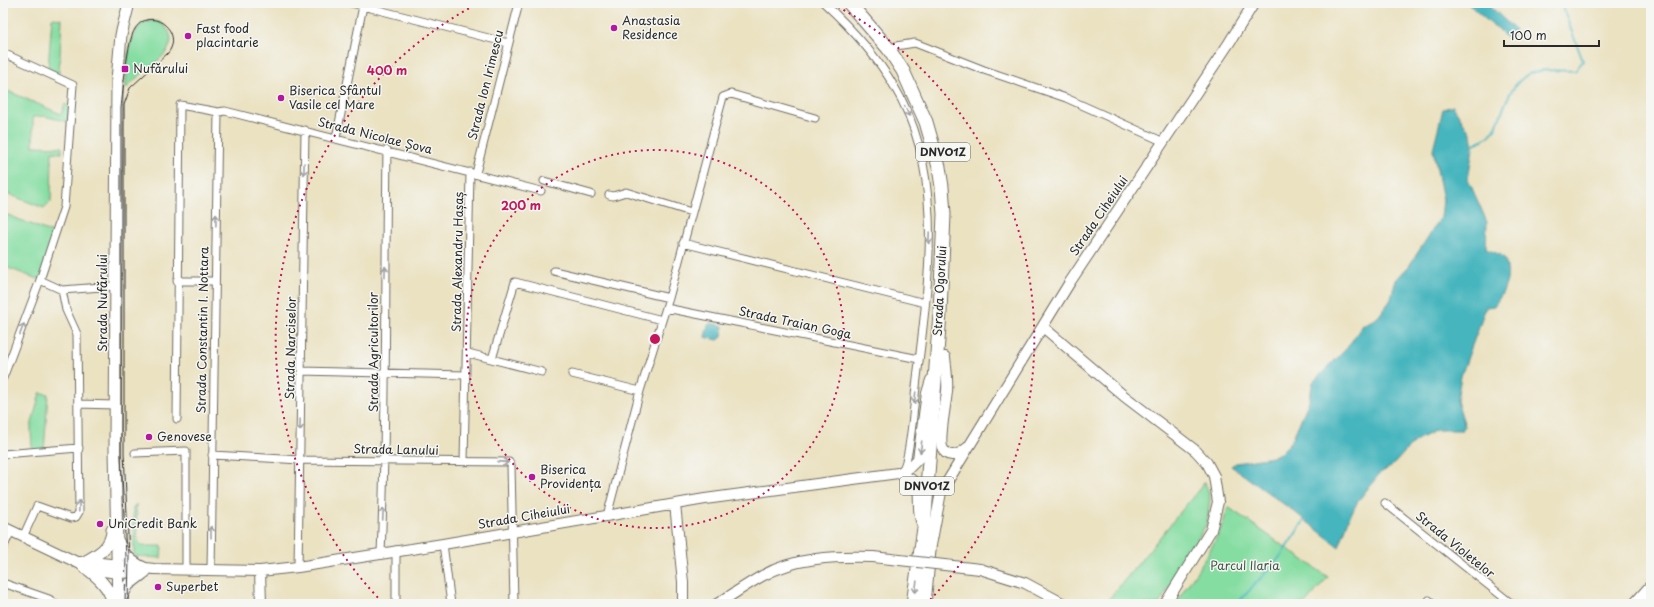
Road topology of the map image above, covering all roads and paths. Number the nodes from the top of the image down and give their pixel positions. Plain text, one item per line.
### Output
1 (129, 3) edge
2 (351, 3) edge
3 (519, 3) edge
4 (824, 3) edge
5 (849, 3) edge
6 (861, 3) edge
7 (1254, 3) edge
8 (363, 6) junction
9 (508, 43) junction
10 (896, 46) junction
11 (3, 53) edge
12 (218, 112) junction
13 (815, 118) dead end
14 (305, 130) junction
15 (336, 138) junction
16 (1164, 142) junction
17 (386, 150) junction
18 (473, 172) junction
19 (544, 181) dead end
20 (541, 191) dead end
21 (591, 194) dead end
22 (609, 195) dead end
23 (691, 212) junction
24 (683, 243) junction
25 (554, 271) dead end
26 (40, 280) junction
27 (178, 281) junction
28 (215, 281) junction
29 (115, 286) junction
30 (62, 290) junction
31 (669, 298) junction
32 (925, 303) junction
33 (666, 308) junction
34 (662, 320) junction
35 (1043, 327) junction
36 (468, 353) junction
37 (945, 357) junction
38 (492, 359) junction
39 (919, 360) junction
40 (935, 367) junction
41 (301, 371) junction
42 (542, 372) dead end
43 (384, 374) junction
44 (572, 374) dead end
45 (465, 375) junction
46 (3, 378) edge
47 (640, 391) junction
48 (78, 404) junction
49 (115, 405) junction
50 (177, 419) dead end
51 (970, 446) junction
52 (79, 448) junction
53 (135, 453) dead end
54 (3, 454) edge
55 (212, 455) junction
56 (300, 460) junction
57 (385, 461) junction
58 (464, 462) junction
59 (898, 473) junction
60 (1385, 503) dead end
61 (675, 504) junction
62 (116, 510) junction
63 (607, 516) junction
64 (924, 528) junction
65 (7, 529) edge
66 (512, 533) junction
67 (23, 536) junction
68 (116, 537) junction
69 (443, 544) junction
70 (3, 548) edge
71 (396, 550) junction
72 (381, 553) junction
73 (929, 556) junction
74 (81, 563) junction
75 (298, 567) junction
76 (117, 569) junction
77 (148, 570) junction
78 (186, 570) junction
79 (211, 571) junction
80 (260, 571) junction
81 (684, 582) junction
82 (3, 583) edge
83 (1178, 584) junction
84 (1651, 585) edge
85 (1642, 593) junction
86 (926, 600) edge
87 (726, 601) edge
88 (1651, 602) edge
89 (56, 604) edge
90 (113, 604) edge
91 (118, 604) edge
92 (261, 604) edge
93 (396, 604) edge
94 (450, 604) edge
95 (514, 604) edge
96 (683, 604) edge
97 (690, 604) edge
98 (717, 604) edge
99 (913, 604) edge
100 (1064, 604) edge
101 (1165, 604) edge
102 (1168, 604) edge
103 (1512, 604) edge
104 (1634, 604) edge

1 - 29 main road, Strada Nufărului
2 - 8 street
3 - 9 street, Strada Ion Irimescu
4 -> 32 street
5 - 40 highway, Strada Ogorului / DNVO1Z
6 - 10 highway, Strada Ogorului / DNVO1Z
7 - 16 street, Strada Ciheiului
8 - 9 street
8 - 15 street
9 - 18 street, Strada Ion Irimescu
10 - 16 street
10 - 37 highway, Strada Ogorului / DNVO1Z
11 - 26 street
12 - 14 street, Strada Nicolae Șova
12 - 27 street, Strada Nicolae Șova
28 -> 12 street, Strada Constantin I. Nottara
13 - 23 street
14 - 15 street, Strada Nicolae Șova
14 -> 41 street, Strada Narciselor
15 - 17 street, Strada Nicolae Șova
16 - 35 street, Strada Ciheiului
17 - 18 street, Strada Nicolae Șova
43 -> 17 street, Strada Agricultorilor
18 - 20 street, Strada Nicolae Șova
18 - 36 street, Strada Alexandru Hașaș
19 - 21 street
22 - 23 street
23 - 24 street
24 - 31 street
24 - 32 street
25 - 31 street
26 - 30 street
46 -> 26 street
27 - 28 street
27 - 50 street
28 - 55 street, Strada Constantin I. Nottara
29 - 30 street
29 - 49 main road, Strada Nufărului
30 - 48 street
31 - 33 street
32 - 39 street
33 - 34 street
33 - 39 street, Strada Traian Goga
34 - 38 street
34 - 47 street
35 - 51 street, Strada Ciheiului
35 - 83 street
36 - 38 street
36 - 45 street, Strada Alexandru Hașaș
37 - 51 street, Strada Ciheiului
37 - 73 highway, Strada Ogorului / DNVO1Z
38 - 42 street
39 -> 59 street
40 -> 59 street, Strada Ciheiului
40 - 64 highway, Strada Ogorului / DNVO1Z
41 - 43 street
41 -> 56 street, Strada Narciselor
43 - 45 street
43 - 57 street, Strada Agricultorilor
44 - 47 street
45 - 58 street, Strada Alexandru Hașaș
47 - 63 street
48 - 49 street
48 - 52 street
49 - 62 main road, Strada Nufărului
51 - 73 street, Strada Ciheiului
52 - 54 street
67 -> 52 street
53 - 78 street
55 - 56 street, Strada Lanului
79 -> 55 street, Strada Constantin I. Nottara
56 - 57 street, Strada Lanului
56 - 75 street, Strada Narciselor
57 - 58 street, Strada Lanului
72 -> 57 street, Strada Agricultorilor
58 -> 66 street, Strada Lanului
59 - 61 street, Strada Ciheiului
59 - 64 street
60 - 103 street, Strada Violetelor
61 - 63 street, Strada Ciheiului
61 - 81 street
62 - 68 main road, Strada Nufărului
62 - 74 main road
63 - 66 street, Strada Ciheiului
64 -> 99 highway, Strada Ogorului / DNVO1Z
65 - 67 street
65 - 70 street
66 - 69 street, Strada Ciheiului
66 - 95 street
67 - 74 street
68 - 76 main road, Strada Nufărului
68 - 77 main road
69 - 71 street, Strada Ciheiului
69 - 94 street
71 - 72 street, Strada Ciheiului
71 - 93 street
72 - 75 street, Strada Ciheiului
73 - 86 highway, Strada Ogorului / DNVO1Z
74 - 76 street, Strada Ciheiului
74 - 90 main road
75 - 80 street, Strada Ciheiului
76 - 77 street, Strada Ciheiului
76 - 91 main road, Strada Nufărului
77 - 78 street, Strada Ciheiului
77 - 91 main road
78 - 79 street, Strada Ciheiului
79 - 80 street, Strada Ciheiului
80 - 92 street
81 - 96 street
81 - 97 street
82 - 89 street
83 - 101 street
83 - 102 street
84 - 85 street
85 - 88 street
85 - 104 street
87 - 98 street
87 - 100 street, bridge

